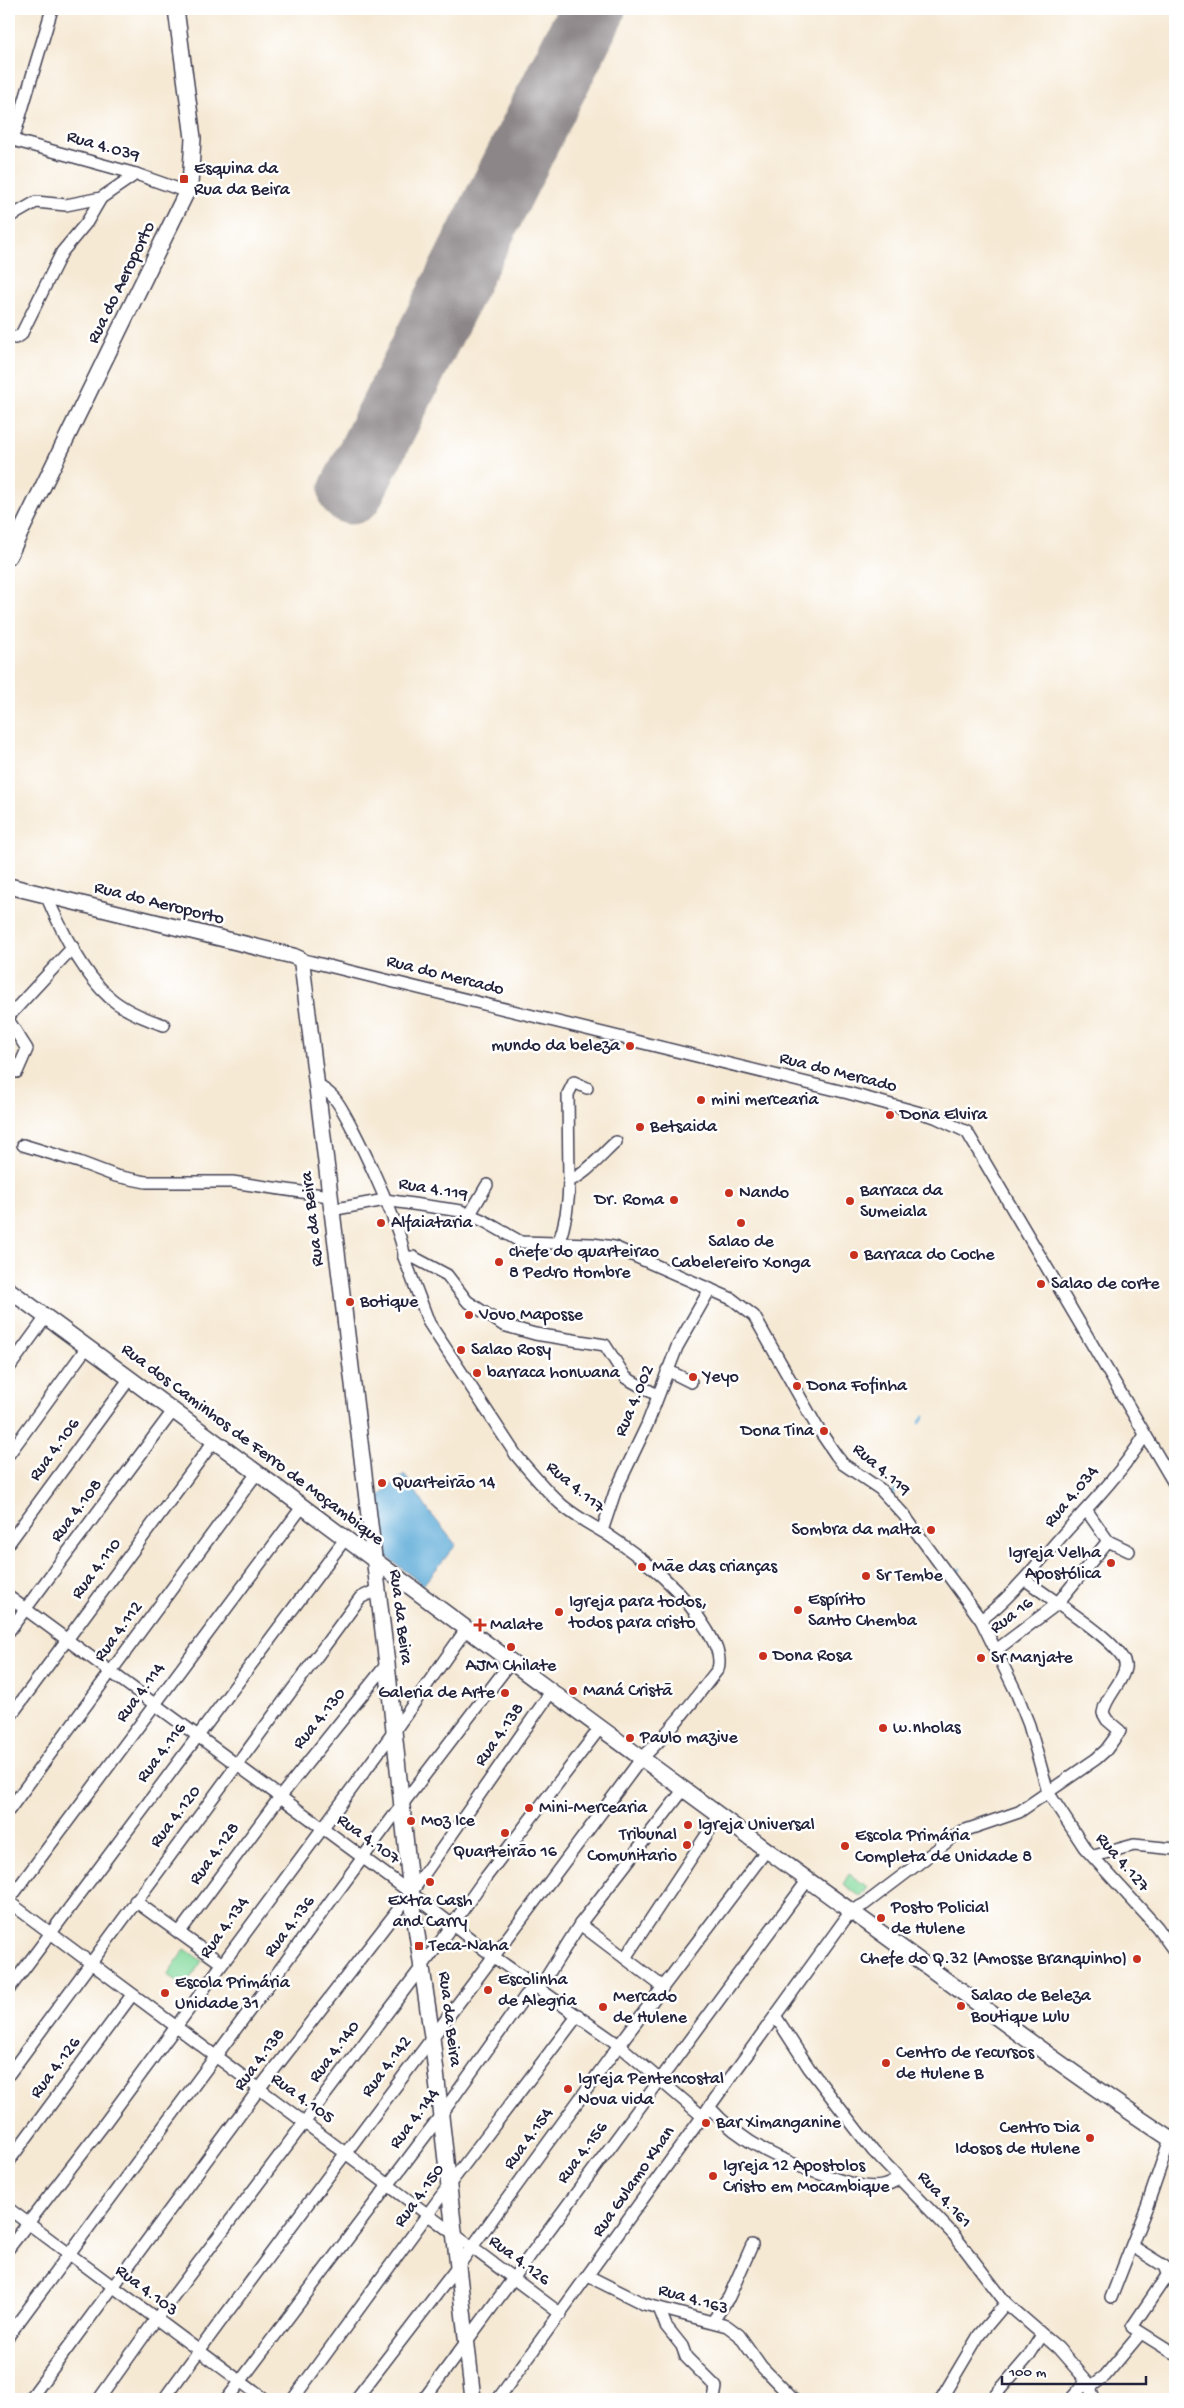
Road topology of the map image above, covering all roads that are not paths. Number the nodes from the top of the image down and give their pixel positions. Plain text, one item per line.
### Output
1 (52, 9) edge
2 (176, 9) edge
3 (11, 139) edge
4 (136, 174) junction
5 (187, 192) junction
6 (101, 198) junction
7 (9, 212) edge
8 (9, 335) edge
9 (14, 532) edge
10 (9, 556) edge
11 (9, 886) edge
12 (46, 895) junction
13 (73, 947) junction
14 (300, 959) junction
15 (9, 1016) edge
16 (9, 1022) edge
17 (164, 1025) dead end
18 (9, 1068) edge
19 (317, 1085) junction
20 (587, 1088) dead end
21 (616, 1142) dead end
22 (23, 1145) dead end
23 (569, 1180) junction
24 (487, 1185) dead end
25 (385, 1200) junction
26 (330, 1203) junction
27 (470, 1214) junction
28 (558, 1244) junction
29 (404, 1258) junction
30 (710, 1289) junction
31 (9, 1290) edge
32 (46, 1317) junction
33 (87, 1347) junction
34 (9, 1368) edge
35 (667, 1370) junction
36 (130, 1378) junction
37 (691, 1382) dead end
38 (657, 1395) junction
39 (173, 1411) junction
40 (1145, 1435) junction
41 (214, 1441) junction
42 (9, 1454) edge
43 (257, 1473) junction
44 (1175, 1485) edge
45 (302, 1507) junction
46 (1087, 1511) junction
47 (602, 1531) junction
48 (345, 1539) junction
49 (1108, 1541) junction
50 (9, 1543) edge
51 (1129, 1551) dead end
52 (374, 1560) junction
53 (1026, 1580) junction
54 (378, 1592) junction
55 (9, 1597) edge
56 (1057, 1604) junction
57 (26, 1609) junction
58 (981, 1620) junction
59 (467, 1628) junction
60 (9, 1631) edge
61 (67, 1639) junction
62 (995, 1651) junction
63 (511, 1662) junction
64 (388, 1664) junction
65 (111, 1673) junction
66 (551, 1692) junction
67 (154, 1705) junction
68 (9, 1718) edge
69 (600, 1728) junction
70 (395, 1730) junction
71 (196, 1736) junction
72 (641, 1759) junction
73 (237, 1766) junction
74 (684, 1788) junction
75 (1048, 1792) junction
76 (280, 1797) junction
77 (401, 1806) junction
78 (9, 1810) edge
79 (719, 1816) junction
80 (321, 1828) junction
81 (1175, 1849) edge
82 (766, 1851) junction
83 (1094, 1856) junction
84 (362, 1859) junction
85 (807, 1881) junction
86 (411, 1892) junction
87 (9, 1901) edge
88 (135, 1901) junction
89 (851, 1911) junction
90 (580, 1924) junction
91 (452, 1926) junction
92 (50, 1933) junction
93 (179, 1933) junction
94 (1175, 1952) edge
95 (494, 1957) junction
96 (625, 1958) junction
97 (90, 1963) junction
98 (221, 1963) junction
99 (423, 1966) junction
100 (664, 1987) junction
101 (536, 1988) junction
102 (9, 1989) edge
103 (132, 1995) junction
104 (578, 2015) junction
105 (776, 2017) junction
106 (175, 2027) junction
107 (432, 2037) junction
108 (619, 2045) junction
109 (216, 2057) junction
110 (9, 2074) edge
111 (659, 2081) junction
112 (259, 2089) junction
113 (706, 2111) junction
114 (442, 2115) junction
115 (304, 2122) junction
116 (1172, 2141) edge
117 (345, 2152) junction
118 (9, 2162) edge
119 (900, 2179) junction
120 (388, 2184) junction
121 (450, 2185) junction
122 (9, 2209) edge
123 (428, 2215) junction
124 (27, 2223) junction
125 (455, 2235) junction
126 (752, 2245) dead end
127 (1132, 2246) junction
128 (472, 2247) junction
129 (9, 2248) edge
130 (68, 2254) junction
131 (459, 2265) junction
132 (588, 2276) junction
133 (512, 2278) junction
134 (1171, 2278) edge
135 (112, 2287) junction
136 (1111, 2298) dead end
137 (1006, 2302) junction
138 (659, 2308) junction
139 (561, 2314) junction
140 (156, 2319) junction
141 (713, 2321) junction
142 (1140, 2334) junction
143 (9, 2335) edge
144 (1042, 2335) junction
145 (467, 2341) junction
146 (198, 2352) junction
147 (1175, 2354) edge
148 (240, 2381) junction
149 (1088, 2384) junction
150 (30, 2399) edge
151 (99, 2399) edge
152 (164, 2399) edge
153 (227, 2399) edge
154 (264, 2399) edge
155 (293, 2399) edge
156 (356, 2399) edge
157 (424, 2399) edge
158 (473, 2399) edge
159 (498, 2399) edge
160 (714, 2399) edge
161 (793, 2399) edge
162 (941, 2399) edge
163 (992, 2399) edge
164 (1071, 2399) edge
165 (1094, 2399) edge

1 - 3 street
2 - 5 main road, Rua do Aeroporto
3 - 4 street, Rua 4.039
4 - 5 street, Rua 4.039
4 - 6 street
5 - 9 main road, Rua do Aeroporto
6 - 7 street
6 - 8 street
9 - 10 main road, Rua do Aeroporto
11 - 12 main road, Rua do Aeroporto
12 - 13 street
12 - 14 main road, Rua do Aeroporto
13 - 15 street
13 - 17 street
14 - 19 main road, Rua da Beira
14 - 40 street, Rua do Mercado
16 - 18 street
19 - 25 street, Rua 4.117
19 - 26 main road, Rua da Beira
20 - 23 street
21 - 23 street
22 - 26 street, Rua 4.119
23 - 28 street
24 - 27 street
25 - 26 street, Rua 4.119
25 - 27 street, Rua 4.119
25 - 29 street, Rua 4.117
26 - 52 main road, Rua da Beira
27 - 28 street, Rua 4.119
28 - 30 street, Rua 4.119
29 - 38 street
29 - 47 street, Rua 4.117
30 - 35 street, Rua 4.002
30 - 58 street, Rua 4.119
31 - 32 main road, Rua dos Caminhos de Ferro de Moçambique
32 - 33 main road, Rua dos Caminhos de Ferro de Moçambique
32 - 34 street
33 - 36 main road, Rua dos Caminhos de Ferro de Moçambique
33 - 42 street
35 - 37 street
35 - 38 street, Rua 4.002
36 - 39 main road, Rua dos Caminhos de Ferro de Moçambique
36 - 50 street, Rua 4.106
38 - 47 street, Rua 4.002
39 - 41 main road, Rua dos Caminhos de Ferro de Moçambique
39 - 57 street, Rua 4.108
40 - 44 street, Rua do Mercado
40 - 46 street, Rua 4.034
41 - 43 main road, Rua dos Caminhos de Ferro de Moçambique
41 - 61 street, Rua 4.110
43 - 45 main road, Rua dos Caminhos de Ferro de Moçambique
43 - 65 street, Rua 4.112
45 - 48 main road, Rua dos Caminhos de Ferro de Moçambique
45 - 67 street, Rua 4.114
46 - 49 street
46 - 53 street, Rua 4.034
47 - 72 street, Rua 4.117
48 - 52 main road, Rua dos Caminhos de Ferro de Moçambique
48 - 71 street, Rua 4.116
49 - 51 street
49 - 56 street, Rua 16
52 - 54 main road, Rua da Beira
52 - 59 main road, Rua dos Caminhos de Ferro de Moçambique
53 - 56 street
53 - 58 street, Rua 4.034
54 - 64 main road, Rua da Beira
54 - 73 street, Rua 4.120
55 - 57 street, Rua 4.107
56 - 62 street, Rua 16
56 - 75 street
57 - 60 street, Rua 4.108
57 - 61 street, Rua 4.107
58 - 62 street, Rua 4.119
59 - 63 main road, Rua dos Caminhos de Ferro de Moçambique
59 - 70 street, Rua 4.134
61 - 65 street, Rua 4.107
61 - 68 street, Rua 4.110
62 - 75 street, Rua 4.119
63 - 66 main road, Rua dos Caminhos de Ferro de Moçambique
63 - 77 street, Rua 4.136
64 - 70 main road, Rua da Beira
64 - 76 street, Rua 4.130
65 - 67 street, Rua 4.107
65 - 78 street, Rua 4.112
66 - 69 main road, Rua dos Caminhos de Ferro de Moçambique
66 - 86 street, Rua 4.138
67 - 71 street, Rua 4.107
67 - 87 street, Rua 4.114
69 - 72 main road, Rua dos Caminhos de Ferro de Moçambique
69 - 91 street, Rua 4.140
70 - 77 main road, Rua da Beira
70 - 80 street, Rua 4.134
71 - 73 street, Rua 4.107
71 - 92 street, Rua 4.116
72 - 74 main road, Rua dos Caminhos de Ferro de Moçambique
72 - 95 street, Rua 4.142
73 - 76 street, Rua 4.107
73 - 88 street, Rua 4.120
74 - 79 main road, Rua dos Caminhos de Ferro de Moçambique
74 - 90 street, Rua 4.144
75 - 83 street, Rua 4.127
75 - 89 street
76 - 80 street, Rua 4.107
76 - 93 street, Rua 4.128
77 - 84 street, Rua 4.136
77 - 86 main road, Rua da Beira
79 - 82 main road, Rua dos Caminhos de Ferro de Moçambique
79 - 96 street
80 - 84 street, Rua 4.107
80 - 98 street, Rua 4.134
81 - 83 street
82 - 85 main road, Rua dos Caminhos de Ferro de Moçambique
82 - 100 street, Rua 4.154
83 - 94 street, Rua 4.127
84 - 86 street, Rua 4.107
84 - 109 street, Rua 4.136
85 - 89 main road, Rua dos Caminhos de Ferro de Moçambique
85 - 111 street, Rua 4.156
86 - 91 street, Rua 4.107
86 - 99 main road, Rua da Beira
86 - 112 street, Rua 4.138
87 - 92 street, Rua 4.105
88 - 93 street
88 - 97 street, Rua 4.120
89 - 105 street, Rua Gulamo Khan
89 - 116 main road, Rua dos Caminhos de Ferro de Moçambique
90 - 96 street
90 - 101 street, Rua 4.144
91 - 95 street, Rua 4.107
91 - 99 street, Rua 4.140
92 - 97 street, Rua 4.105
92 - 102 street, Rua 4.116
93 - 98 street
95 - 101 street, Rua 4.107
95 - 107 street, Rua 4.142
96 - 100 street
97 - 103 street, Rua 4.105
97 - 110 street, Rua 4.120
98 - 106 street, Rua 4.134
99 - 107 main road, Rua da Beira
99 - 115 street, Rua 4.140
100 - 108 street, Rua 4.154
101 - 104 street, Rua 4.107
101 - 114 street, Rua 4.144
103 - 106 street, Rua 4.105
103 - 118 street, Rua 4.126
104 - 108 street, Rua 4.107
104 - 121 street, Rua 4.150
105 - 113 street, Rua Gulamo Khan
105 - 119 street, Rua 4.161
106 - 109 street, Rua 4.105
106 - 124 street, Rua 4.134
107 - 114 main road, Rua da Beira
107 - 117 street, Rua 4.142
108 - 111 street, Rua 4.107
108 - 128 street, Rua 4.154
109 - 112 street, Rua 4.105
109 - 130 street, Rua 4.136
111 - 113 street, Rua 4.107
111 - 133 street, Rua 4.156
112 - 115 street, Rua 4.105
112 - 135 street, Rua 4.138
113 - 119 street, Rua 4.107
113 - 132 street, Rua Gulamo Khan
114 - 120 street, Rua 4.144
114 - 121 main road, Rua da Beira
115 - 117 street, Rua 4.105
115 - 140 street, Rua 4.140
116 - 127 street
117 - 120 street, Rua 4.105
117 - 146 street, Rua 4.142
119 - 137 street, Rua 4.161
120 - 123 street, Rua 4.105
120 - 148 street, Rua 4.144
121 - 123 street, Rua 4.150
121 - 125 main road, Rua da Beira
122 - 124 street, Rua 4.103
123 - 125 street, Rua 4.105
123 - 155 street, Rua 4.150
124 - 129 street, Rua 4.134
124 - 130 street, Rua 4.103
125 - 128 street, Rua 4.126
125 - 131 main road, Rua da Beira
126 - 141 street
127 - 134 street
127 - 136 street
128 - 131 street, Rua 4.154
128 - 133 street, Rua 4.126
130 - 135 street, Rua 4.103
130 - 143 street, Rua 4.136
131 - 145 main road, Rua da Beira
131 - 156 street, Rua 4.154
132 - 138 street, Rua 4.163
132 - 139 street, Rua Gulamo Khan
133 - 139 street, Rua 4.126
133 - 145 street, Rua 4.156
134 - 142 street
135 - 140 street, Rua 4.103
135 - 150 street, Rua 4.138
137 - 144 street, Rua 4.161
137 - 162 street
138 - 141 street, Rua 4.163
138 - 160 street
139 - 159 street, Rua Gulamo Khan
140 - 146 street, Rua 4.103
140 - 151 street, Rua 4.140
141 - 161 street, Rua 4.163
142 - 147 street
142 - 149 street
144 - 149 street, Rua 4.161
144 - 163 street
145 - 157 street, Rua 4.156
145 - 158 main road, Rua da Beira
146 - 148 street, Rua 4.103
146 - 152 street, Rua 4.142
148 - 153 street, Rua 4.144
148 - 154 street, Rua 4.103
149 - 164 street
149 - 165 street, Rua 4.161

